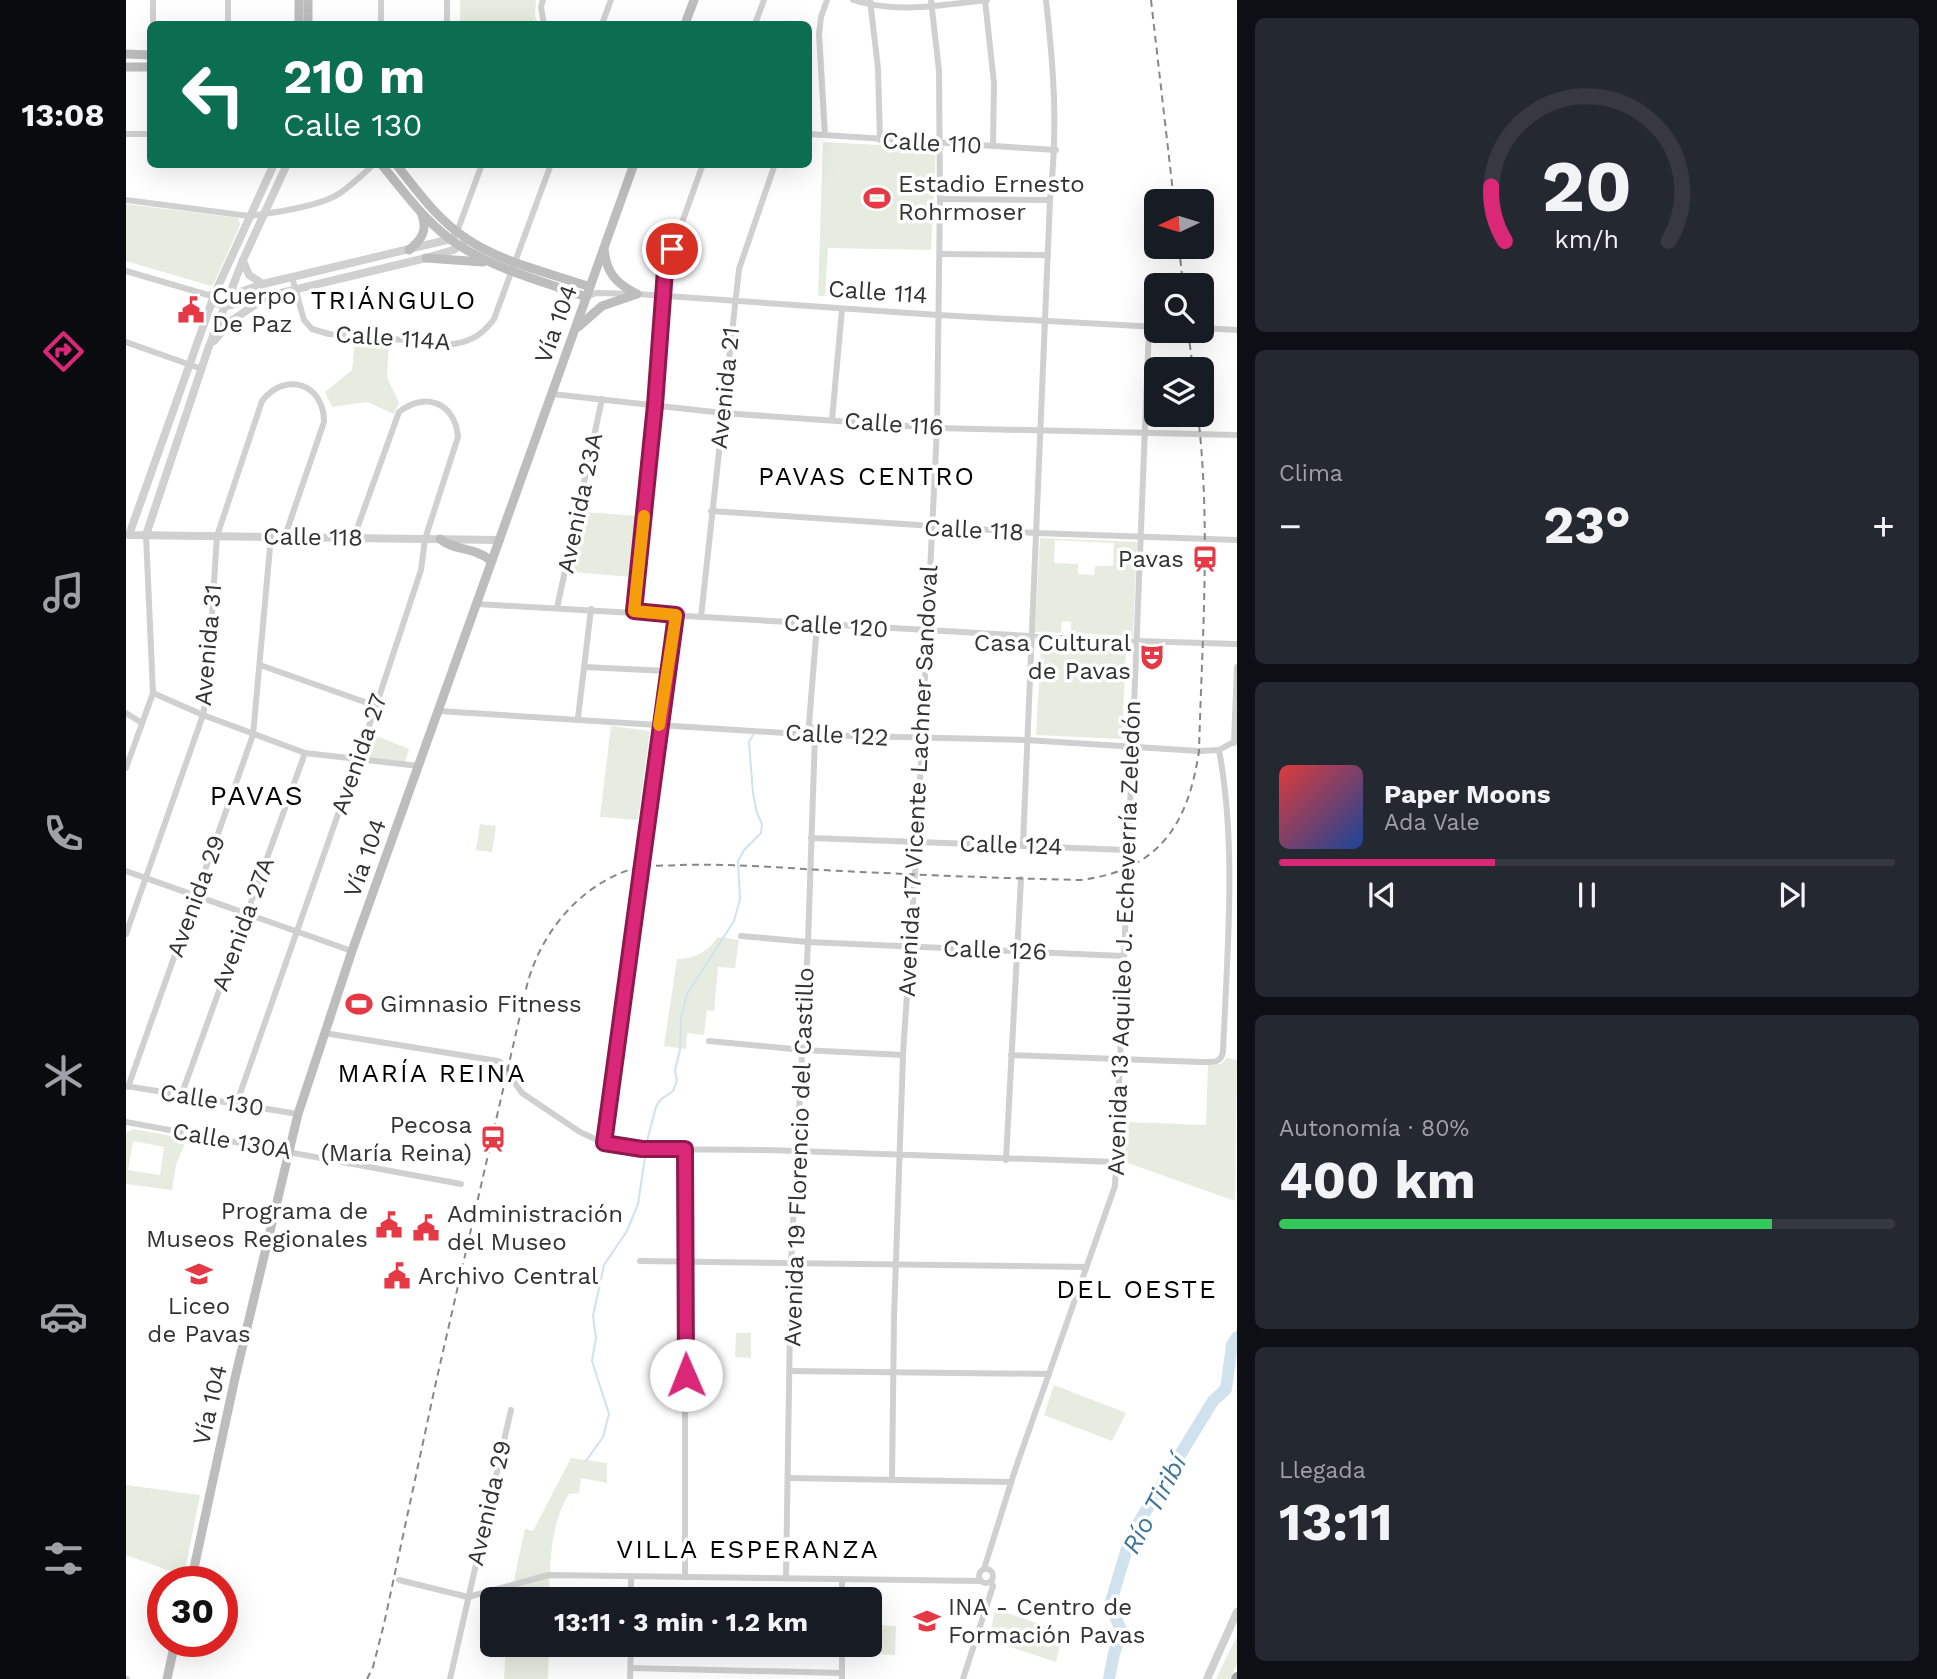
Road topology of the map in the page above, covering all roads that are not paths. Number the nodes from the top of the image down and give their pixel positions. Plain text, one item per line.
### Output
1 (153, 0) edge
2 (228, 0) edge
3 (299, 0) edge
4 (308, 0) edge
5 (381, 0) edge
6 (447, 0) edge
7 (543, 0) edge
8 (611, 0) edge
9 (694, 0) edge
10 (764, 0) edge
11 (827, 0) edge
12 (853, 0) edge
13 (986, 0) edge
14 (1046, 0) edge
15 (870, 3) edge
16 (931, 3) edge
17 (153, 21) edge
18 (228, 21) edge
19 (299, 21) edge
20 (308, 21) edge
21 (381, 21) edge
22 (447, 21) edge
23 (543, 21) edge
24 (603, 21) edge
25 (686, 21) edge
26 (756, 21) edge
27 (126, 54) edge
28 (147, 55) edge
29 (126, 67) edge
30 (147, 67) edge
31 (126, 134) edge
32 (147, 134) edge
33 (812, 134) edge
34 (825, 135) junction
35 (880, 140) junction
36 (940, 143) junction
37 (993, 146) junction
38 (1056, 150) junction
39 (272, 168) edge
40 (285, 168) edge
41 (369, 168) edge
42 (384, 168) edge
43 (399, 168) edge
44 (480, 168) edge
45 (550, 168) edge
46 (632, 168) edge
47 (702, 168) edge
48 (774, 168) edge
49 (940, 199) junction
50 (126, 200) edge
51 (1050, 200) junction
52 (420, 211) junction
53 (263, 214) junction
54 (250, 216) junction
55 (454, 236) junction
56 (464, 243) junction
57 (604, 244) junction
58 (408, 250) junction
59 (940, 254) junction
60 (1048, 255) junction
61 (426, 258) junction
62 (243, 260) junction
63 (502, 266) junction
64 (514, 266) junction
65 (126, 271) edge
66 (292, 277) junction
67 (263, 284) junction
68 (294, 288) junction
69 (593, 290) junction
70 (277, 292) junction
71 (637, 294) junction
72 (229, 296) junction
73 (663, 296) junction
74 (212, 297) junction
75 (586, 297) junction
76 (734, 301) junction
77 (226, 306) junction
78 (842, 309) junction
79 (939, 316) junction
80 (1045, 320) junction
81 (1144, 326) edge
82 (1214, 329) edge
83 (1237, 330) edge
84 (575, 331) junction
85 (127, 342) edge
86 (1152, 343) edge
87 (208, 349) junction
88 (126, 351) edge
89 (190, 365) junction
90 (202, 369) junction
91 (552, 394) junction
92 (602, 399) junction
93 (655, 405) junction
94 (723, 412) junction
95 (832, 420) junction
96 (937, 428) junction
97 (1040, 429) junction
98 (1144, 433) junction
99 (1237, 435) edge
100 (711, 511) junction
101 (931, 527) junction
102 (1036, 533) junction
103 (127, 535) edge
104 (146, 535) junction
105 (217, 536) junction
106 (271, 536) junction
107 (285, 536) junction
108 (354, 537) junction
109 (1141, 537) junction
110 (425, 539) junction
111 (440, 539) junction
112 (500, 540) junction
113 (1237, 540) edge
114 (492, 561) junction
115 (477, 604) junction
116 (557, 608) junction
117 (591, 609) junction
118 (634, 611) junction
119 (676, 615) junction
120 (701, 617) junction
121 (817, 624) junction
122 (927, 632) junction
123 (1030, 636) junction
124 (1136, 641) junction
125 (1237, 644) edge
126 (260, 665) junction
127 (584, 667) junction
128 (1237, 667) edge
129 (668, 671) junction
130 (153, 693) junction
131 (376, 706) junction
132 (439, 711) junction
133 (126, 713) edge
134 (203, 715) junction
135 (578, 719) junction
136 (142, 723) junction
137 (660, 724) junction
138 (253, 735) junction
139 (815, 735) junction
140 (921, 738) junction
141 (1026, 740) junction
142 (1236, 742) edge
143 (1131, 746) junction
144 (1219, 750) junction
145 (304, 753) junction
146 (358, 759) junction
147 (419, 766) junction
148 (126, 768) edge
149 (811, 838) junction
150 (917, 842) junction
151 (1023, 845) junction
152 (1127, 850) junction
153 (126, 871) edge
154 (1021, 878) dead end
155 (145, 879) junction
156 (196, 896) junction
157 (246, 914) junction
158 (296, 932) junction
159 (126, 934) edge
160 (741, 936) dead end
161 (808, 942) junction
162 (909, 947) junction
163 (352, 951) junction
164 (1017, 951) junction
165 (1123, 956) junction
166 (324, 1033) junction
167 (709, 1041) dead end
168 (803, 1050) junction
169 (903, 1055) junction
170 (1012, 1055) junction
171 (1119, 1059) junction
172 (127, 1086) edge
173 (181, 1096) junction
174 (236, 1105) junction
175 (298, 1114) junction
176 (126, 1122) edge
177 (604, 1143) junction
178 (685, 1149) junction
179 (288, 1150) junction
180 (797, 1152) junction
181 (900, 1154) junction
182 (1006, 1160) junction
183 (1116, 1162) junction
184 (461, 1184) dead end
185 (640, 1261) dead end
186 (685, 1262) junction
187 (792, 1262) junction
188 (896, 1264) junction
189 (1086, 1267) junction
190 (790, 1371) junction
191 (893, 1372) junction
192 (1049, 1374) junction
193 (511, 1410) dead end
194 (788, 1478) junction
195 (892, 1479) junction
196 (1011, 1482) junction
197 (195, 1566) edge
198 (984, 1569) junction
199 (631, 1576) junction
200 (685, 1577) junction
201 (786, 1578) junction
202 (842, 1579) junction
203 (399, 1580) dead end
204 (981, 1581) junction
205 (991, 1581) junction
206 (631, 1587) edge
207 (842, 1587) edge
208 (468, 1597) junction
209 (1237, 1612) edge
210 (173, 1657) edge
211 (631, 1657) edge
212 (842, 1657) edge
213 (631, 1668) junction
214 (842, 1676) edge
215 (168, 1679) edge
216 (450, 1679) edge
217 (630, 1679) edge
218 (963, 1679) edge
219 (1207, 1679) edge

1 - 17 street
2 - 18 street
3 - 19 main road
4 - 20 main road
5 - 21 street
6 - 22 street
7 - 23 street
8 - 24 street
9 - 25 main road
10 - 26 street
11 - 34 street
12 - 15 street
13 - 16 street
13 - 37 street
14 - 38 street
15 - 16 street
15 - 35 street
16 - 36 street, Avenida 17 Vicente Lachner Sandoval
27 - 28 main road
29 - 30 main road
31 - 32 street
33 - 34 street, Calle 110
34 - 35 street, Calle 110
35 - 36 street, Calle 110
36 - 37 street, Calle 110
36 - 49 street, Avenida 17 Vicente Lachner Sandoval
37 - 38 street, Calle 110
38 - 51 street
39 - 54 street
40 - 53 street
41 - 53 street
42 - 52 main road
43 - 55 main road
44 - 55 street
45 - 64 street
46 - 57 main road, Vía 104
47 - 73 street
48 - 76 street, Avenida 21
49 - 51 street
49 - 59 street, Avenida 17 Vicente Lachner Sandoval
50 - 54 street
51 - 60 street
52 - 55 main road
52 - 58 main road
53 - 54 street
53 - 62 street
54 - 74 street
55 - 56 main road, Calle 114
55 - 58 street
56 - 61 street
56 - 63 main road, Calle 114
56 - 64 main road, Calle 114
57 - 69 main road, Vía 104
57 - 71 main road
58 - 66 street
59 - 60 street
59 - 79 street, Avenida 17 Vicente Lachner Sandoval
60 - 80 street
61 - 63 main road
61 - 68 street
62 - 67 street
62 - 72 street
63 - 64 main road, Calle 114
64 - 68 street, Calle 114A
64 - 69 main road, Calle 114
64 - 75 main road, Calle 114
65 - 74 street
66 - 67 street
66 - 68 street, Calle 114A
67 - 72 street
68 - 70 street
69 - 71 street, Calle 114
69 - 75 main road, Vía 104
70 - 77 street
70 - 87 street
71 - 73 street, Calle 114
71 - 84 main road
72 - 74 street
72 - 77 street
73 - 76 street, Calle 114
73 - 93 street
74 - 77 street
74 - 89 street
75 - 84 main road, Vía 104
76 - 78 street, Calle 114
76 - 94 street, Avenida 21
77 - 87 street
78 - 79 street, Calle 114
78 - 95 street
79 - 80 street, Calle 114
79 - 96 street, Avenida 17 Vicente Lachner Sandoval
80 - 81 street, Calle 114
80 - 97 street
82 - 83 street
84 - 91 main road, Vía 104
85 - 88 street
85 - 89 street
86 - 98 street, Avenida 13 Aquileo J. Echeverría Zeledón
87 - 90 street
89 - 90 street
89 - 103 street
90 - 104 street
91 - 92 street, Calle 116
91 - 112 main road, Vía 104
92 - 93 street, Calle 116
92 - 116 street, Avenida 23A
93 - 94 street, Calle 116
93 - 118 street
94 - 95 street, Calle 116
94 - 100 street, Avenida 21
95 - 96 street, Calle 116
96 - 97 street, Calle 116
96 - 101 street, Avenida 17 Vicente Lachner Sandoval
97 - 98 street, Calle 116
97 - 102 street
98 - 99 street, Calle 116
98 - 109 street, Avenida 13 Aquileo J. Echeverría Zeledón
100 - 101 street, Calle 118
100 - 120 street, Avenida 21
101 - 102 street, Calle 118
101 - 122 street, Avenida 17 Vicente Lachner Sandoval
102 - 109 street, Calle 118
102 - 123 street
103 - 104 street, Calle 118
104 - 105 street, Calle 118
104 - 130 street
105 - 106 street, Calle 118
105 - 107 street, Avenida 31
105 - 134 street, Avenida 31
106 - 107 street, Calle 118
106 - 126 street, Avenida 29
107 - 108 street, Calle 118
108 - 110 street, Calle 118
108 - 110 street, Avenida 27
109 - 113 street, Calle 118
109 - 124 street, Avenida 13 Aquileo J. Echeverría Zeledón
110 - 111 street, Calle 118
110 - 131 street, Avenida 27
111 - 112 street, Calle 118
111 - 114 main road
112 - 114 main road, Vía 104
114 - 115 main road, Vía 104
115 - 116 street, Calle 120
115 - 132 main road, Vía 104
116 - 117 street, Calle 120
117 - 118 street, Calle 120
117 - 127 street, Avenida 23A
118 - 119 street, Calle 120
119 - 120 street, Calle 120
119 - 129 street
120 - 121 street, Calle 120
121 - 122 street, Calle 120
121 - 139 street, Avenida 19 Florencio del Castillo
122 - 123 street, Calle 120
122 - 140 street, Avenida 17 Vicente Lachner Sandoval
123 - 124 street, Calle 120
123 - 141 street
124 - 125 street, Calle 120
124 - 143 street, Avenida 13 Aquileo J. Echeverría Zeledón
126 - 131 street
126 - 138 street, Avenida 29
127 - 129 street
127 - 135 street, Avenida 23A
128 - 142 street
129 - 137 street
130 - 134 street
130 - 136 street
131 - 146 street, Avenida 27
132 - 135 street, Calle 122
132 - 147 main road, Vía 104
133 - 136 street
134 - 138 street
134 - 155 street, Avenida 31
135 - 137 street, Calle 122
136 - 148 street
137 - 139 street, Calle 122
137 - 177 street
138 - 145 street
138 - 156 street, Avenida 29
139 - 140 street, Calle 122
139 - 149 street, Avenida 19 Florencio del Castillo
140 - 141 street, Calle 122
140 - 150 street, Avenida 17 Vicente Lachner Sandoval
141 - 143 street, Calle 122
141 - 151 street
142 - 144 street, Calle 122
143 - 144 street, Calle 122
143 - 152 street, Avenida 13 Aquileo J. Echeverría Zeledón
144 - 171 street
145 - 146 street
145 - 157 street, Avenida 27A
146 - 147 street
146 - 158 street, Avenida 27
147 - 163 main road, Vía 104
149 - 150 street, Calle 124
149 - 161 street, Avenida 19 Florencio del Castillo
150 - 151 street, Calle 124
150 - 162 street, Avenida 17 Vicente Lachner Sandoval
151 - 152 street, Calle 124
152 - 165 street, Avenida 13 Aquileo J. Echeverría Zeledón
153 - 155 street
154 - 164 street
155 - 156 street
155 - 159 street, Avenida 31
156 - 157 street
156 - 172 street, Avenida 29
157 - 158 street
157 - 173 street, Avenida 27A
158 - 163 street
158 - 174 street, Avenida 27
160 - 161 street, Calle 126
161 - 162 street, Calle 126
161 - 168 street, Avenida 19 Florencio del Castillo
162 - 164 street, Calle 126
162 - 169 street, Avenida 17 Vicente Lachner Sandoval
163 - 166 main road, Vía 104
164 - 165 street, Calle 126
164 - 170 street
165 - 171 street, Avenida 13 Aquileo J. Echeverría Zeledón
166 - 175 main road, Vía 104
166 - 177 street
167 - 168 street
168 - 169 street
168 - 180 street, Avenida 19 Florencio del Castillo
169 - 181 street, Avenida 17 Vicente Lachner Sandoval
170 - 171 street
170 - 182 street
171 - 183 street, Avenida 13 Aquileo J. Echeverría Zeledón
172 - 173 street, Calle 130
173 - 174 street, Calle 130
174 - 175 street, Calle 130
175 - 179 main road, Vía 104
176 - 179 street, Calle 130A
177 - 178 street
178 - 180 street
178 - 186 street
179 - 184 street, Calle 130A
179 - 197 main road, Vía 104
180 - 181 street
180 - 187 street, Avenida 19 Florencio del Castillo
181 - 182 street
181 - 188 street, Avenida 17 Vicente Lachner Sandoval
182 - 183 street
183 - 189 street, Avenida 13 Aquileo J. Echeverría Zeledón
185 - 186 street
186 - 187 street
186 - 200 street
187 - 188 street
187 - 190 street, Avenida 19 Florencio del Castillo
188 - 189 street
188 - 191 street, Avenida 17 Vicente Lachner Sandoval
189 - 192 street, Avenida 13 Aquileo J. Echeverría Zeledón
190 - 191 street
190 - 194 street, Avenida 19 Florencio del Castillo
191 - 192 street
191 - 195 street, Avenida 17 Vicente Lachner Sandoval
192 - 196 street, Avenida 13 Aquileo J. Echeverría Zeledón
193 - 208 street, Avenida 29
194 - 195 street
194 - 201 street, Avenida 19 Florencio del Castillo
195 - 196 street
196 - 198 street, Avenida 13 Aquileo J. Echeverría Zeledón
198 - 204 street
198 - 205 street
199 - 200 street
199 - 206 street
199 - 208 street
200 - 201 street
201 - 202 street
202 - 204 street
202 - 207 street
203 - 208 street
204 - 205 street
205 - 218 street
208 - 216 street, Avenida 29
209 - 219 street
210 - 215 main road
211 - 213 street
212 - 214 street
213 - 214 street
213 - 217 street

